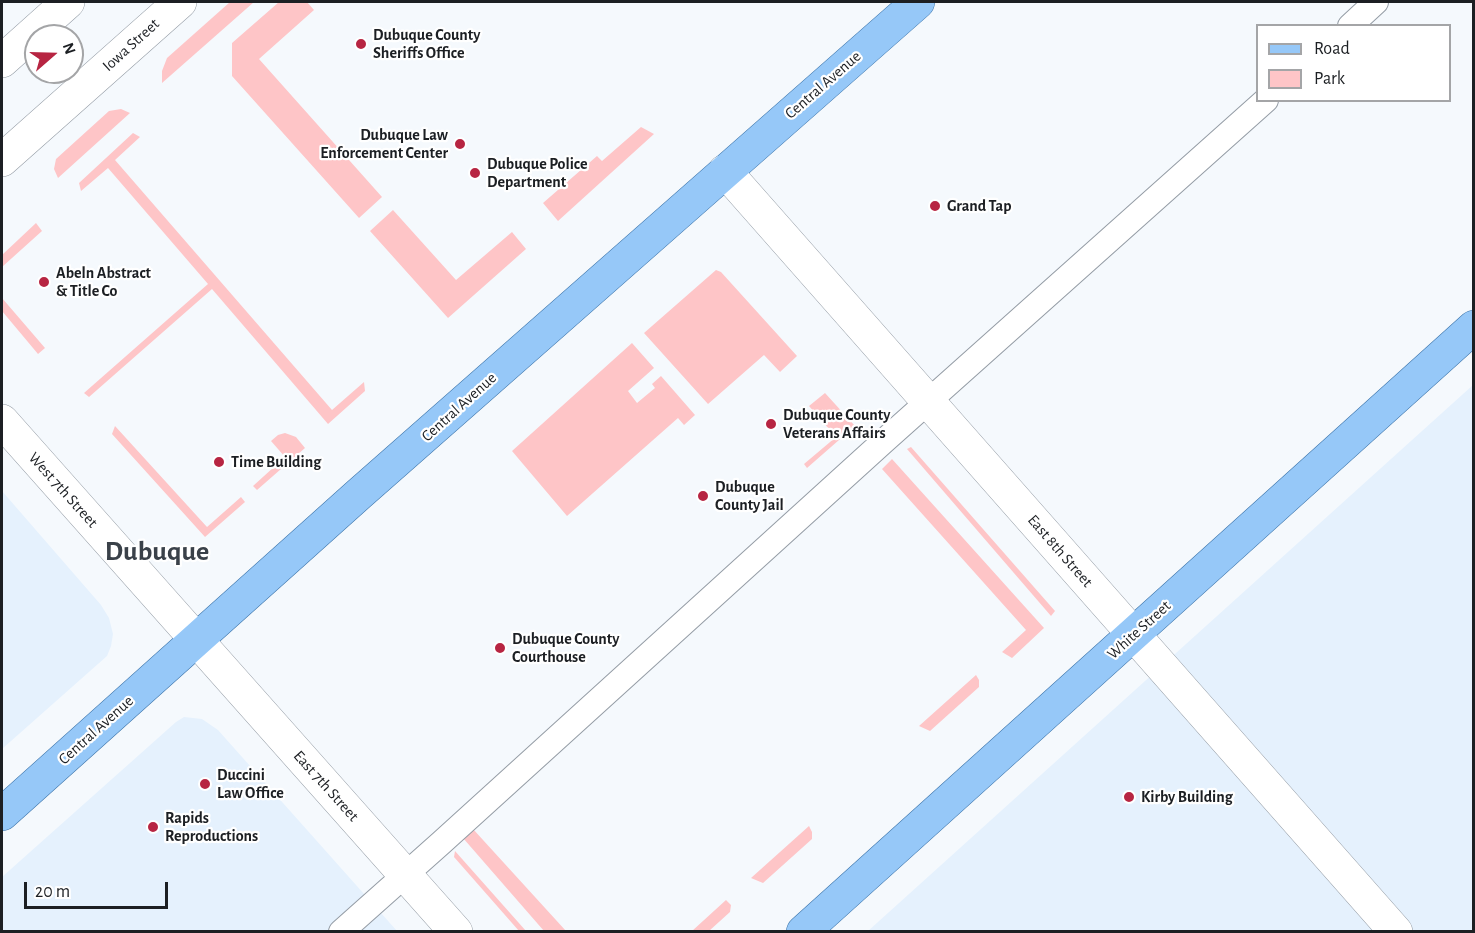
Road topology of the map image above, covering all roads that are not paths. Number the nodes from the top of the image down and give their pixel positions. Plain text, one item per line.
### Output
1 (68, 2) edge
2 (180, 2) edge
3 (918, 2) edge
4 (1377, 2) edge
5 (1352, 24) edge
6 (2, 61) edge
7 (1264, 102) edge
8 (2, 160) edge
9 (725, 171) junction
10 (1473, 327) edge
11 (928, 402) junction
12 (2, 420) edge
13 (1134, 634) junction
14 (197, 640) junction
15 (2, 814) edge
16 (405, 875) junction
17 (341, 932) edge
18 (456, 932) edge
19 (803, 932) edge
20 (1396, 932) edge

1 - 6 street
2 - 8 street, Iowa Street
3 - 9 main road, Central Avenue
4 - 5 lane
7 - 11 lane
9 - 11 street, East 8th Street
9 - 14 main road, Central Avenue
10 - 13 main road, White Street
11 - 13 street, East 8th Street
11 - 16 lane
12 - 14 street, West 7th Street
13 - 19 main road, White Street
13 - 20 street, East 8th Street
14 - 15 main road, Central Avenue
14 - 16 street, East 7th Street
16 - 17 lane
16 - 18 street, East 7th Street

